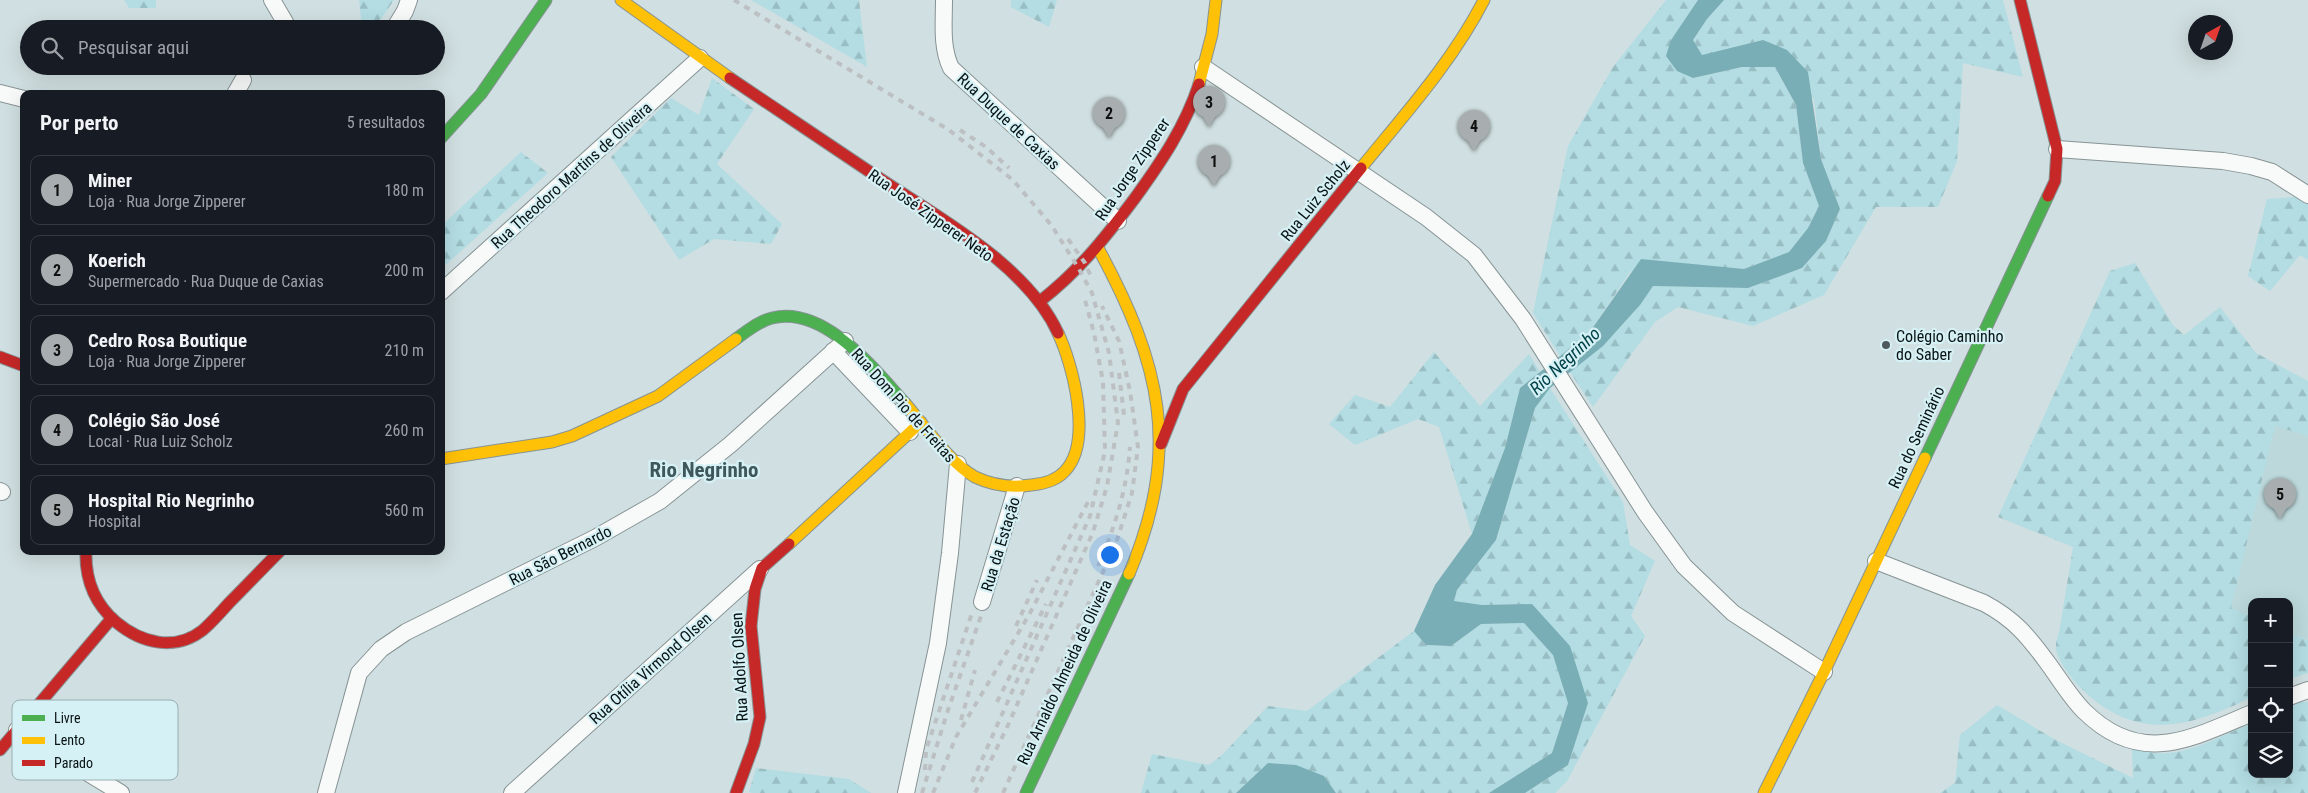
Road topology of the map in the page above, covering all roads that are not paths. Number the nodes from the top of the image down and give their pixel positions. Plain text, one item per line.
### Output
1 (272, 0) edge
2 (409, 0) edge
3 (546, 0) edge
4 (623, 0) edge
5 (944, 0) edge
6 (1216, 0) edge
7 (1484, 0) edge
8 (2020, 0) edge
9 (284, 20) edge
10 (400, 20) edge
11 (700, 58) junction
12 (1203, 67) junction
13 (0, 93) edge
14 (20, 98) edge
15 (445, 134) edge
16 (2057, 148) junction
17 (1358, 172) junction
18 (2308, 195) edge
19 (1118, 221) junction
20 (1098, 248) junction
21 (445, 288) edge
22 (1039, 302) junction
23 (839, 346) junction
24 (0, 357) edge
25 (20, 364) edge
26 (1151, 380) junction
27 (1183, 389) junction
28 (916, 427) junction
29 (1160, 448) junction
30 (445, 458) edge
31 (958, 464) junction
32 (1017, 486) junction
33 (86, 555) edge
34 (276, 555) edge
35 (1876, 561) junction
36 (762, 568) junction
37 (982, 602) dead end
38 (112, 618) junction
39 (1824, 672) junction
40 (2308, 690) edge
41 (2293, 696) edge
42 (42, 700) edge
43 (2248, 715) edge
44 (12, 736) edge
45 (0, 750) edge
46 (100, 780) edge
47 (121, 793) edge
48 (326, 793) edge
49 (512, 793) edge
50 (736, 793) edge
51 (906, 793) edge
52 (1026, 793) edge
53 (1764, 793) edge

1 - 9 street
2 - 10 street
3 - 15 main road
4 - 11 main road, Rua José Zipperer Neto
5 - 19 street, Rua Duque de Caxias
6 - 12 main road, Rua Jorge Zipperer
7 - 17 main road, Rua Luiz Scholz
8 - 16 main road, Rua do Seminário
11 - 21 street, Rua Theodoro Martins de Oliveira
11 - 22 main road, Rua José Zipperer Neto
12 - 17 street
12 - 19 main road, Rua Jorge Zipperer
13 - 14 street
16 - 18 street
16 - 35 main road, Rua do Seminário
17 - 27 main road, Rua Luiz Scholz
17 - 39 street
19 - 20 main road, Rua Jorge Zipperer
20 - 22 main road, Rua Jorge Zipperer
20 - 26 main road, Rua Arnaldo Almeida de Oliveira
22 - 32 main road, Rua José Zipperer Neto
23 - 28 street
23 - 30 main road, Rua Dom Pio de Freitas
23 - 48 street, Rua São Bernardo
24 - 25 main road
26 - 27 main road
26 - 29 main road, Rua Arnaldo Almeida de Oliveira
27 - 29 main road, Rua Arnaldo Almeida de Oliveira
28 - 31 main road, Rua Dom Pio de Freitas
28 - 36 main road, Rua Otília Virmond Olsen
29 - 52 main road, Rua Arnaldo Almeida de Oliveira
31 - 32 main road, Rua José Zipperer Neto
31 - 51 street, Rua Dom Pio de Freitas
32 - 37 street, Rua da Estação
33 - 38 main road
34 - 38 main road
35 - 39 main road, Rua do Seminário
35 - 43 street
36 - 49 street, Rua Otília Virmond Olsen
36 - 50 main road, Rua Adolfo Olsen
38 - 42 main road
39 - 53 main road, Rua do Seminário
40 - 41 street
44 - 45 main road
46 - 47 street

